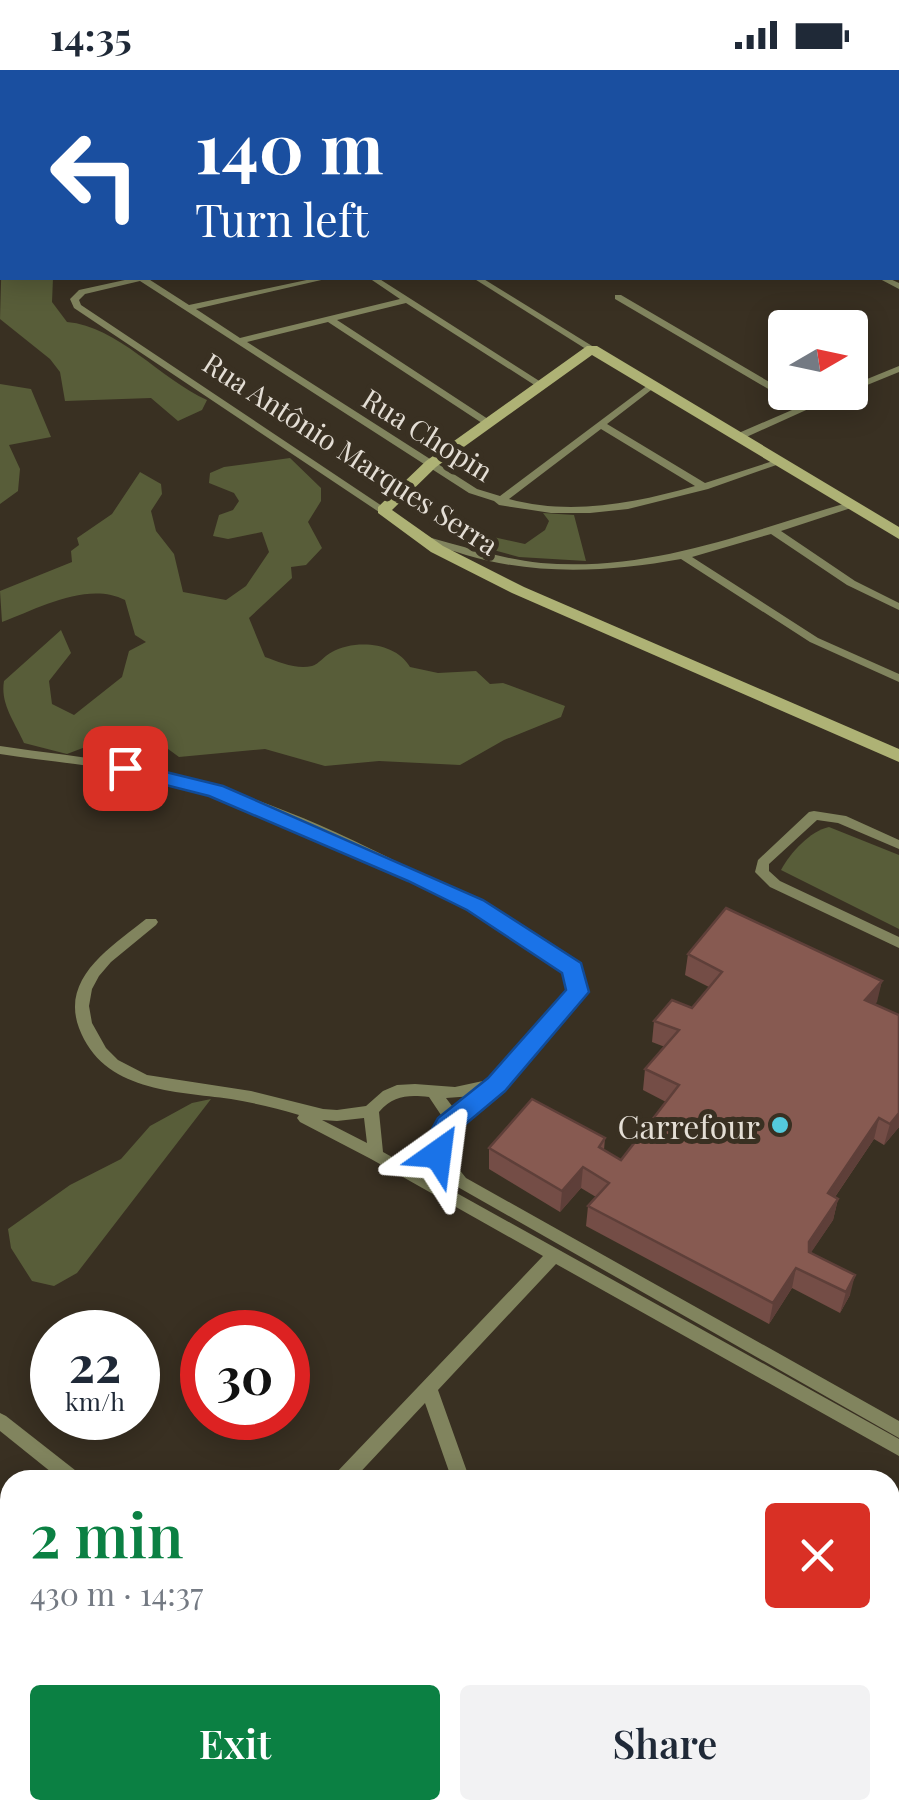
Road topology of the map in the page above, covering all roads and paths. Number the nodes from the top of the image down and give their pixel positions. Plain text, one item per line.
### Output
1 (133, 280) edge
2 (145, 280) edge
3 (317, 280) edge
4 (375, 280) edge
5 (480, 280) edge
6 (618, 297) dead end
7 (408, 300) junction
8 (188, 308) junction
9 (328, 319) junction
10 (238, 341) junction
11 (592, 349) junction
12 (899, 369) edge
13 (868, 382) edge
14 (539, 384) junction
15 (652, 385) junction
16 (768, 385) edge
17 (799, 410) edge
18 (488, 422) junction
19 (600, 424) junction
20 (738, 437) junction
21 (780, 462) junction
22 (431, 464) junction
23 (704, 487) junction
24 (499, 502) junction
25 (850, 505) junction
26 (383, 510) junction
27 (773, 531) junction
28 (899, 534) edge
29 (422, 538) junction
30 (686, 558) junction
31 (524, 566) junction
32 (518, 590) junction
33 (899, 607) edge
34 (899, 678) edge
35 (0, 750) edge
36 (899, 756) edge
37 (899, 845) edge
38 (151, 922) dead end
39 (899, 942) edge
40 (497, 1084) junction
41 (434, 1092) junction
42 (287, 1107) junction
43 (370, 1111) junction
44 (447, 1125) junction
45 (376, 1155) junction
46 (556, 1254) junction
47 (429, 1389) junction
48 (0, 1422) edge
49 (899, 1430) edge
50 (899, 1448) edge
51 (61, 1470) edge
52 (352, 1470) edge
53 (457, 1470) edge

1 - 26 street, Rua Antônio Marques Serra
2 - 8 street, Rua Chopin
3 - 8 street
4 - 7 street
5 - 11 street
6 - 16 street
7 - 9 street
7 - 14 street
8 - 10 street, Rua Chopin
9 - 10 street
9 - 18 street
10 - 22 street, Rua Chopin
11 - 14 street
11 - 15 street
12 - 13 street
14 - 18 street
15 - 19 street
15 - 20 street
17 - 20 street
18 - 22 street
19 - 23 street
19 - 24 street
20 - 21 street
21 - 23 street, Rua Chopin
21 - 25 street
22 - 24 street, Rua Chopin
22 - 26 street
23 - 24 street, Rua Chopin
25 - 27 street
25 - 28 street
26 - 29 street, Rua Antônio Marques Serra
27 - 30 street
27 - 33 street
29 - 31 street
29 - 32 street, Rua Antônio Marques Serra
30 - 31 street
30 - 34 street
31 - 32 street
32 - 36 street, Rua Antônio Marques Serra
35 - 40 street
37 - 39 street
38 - 42 street
40 - 41 street
40 - 44 street
41 - 43 street
41 - 44 street
42 - 43 street
42 - 45 street
43 - 45 street
44 - 49 street
45 - 46 street
46 - 47 street
46 - 50 street
47 - 52 street
47 - 53 street
48 - 51 street

